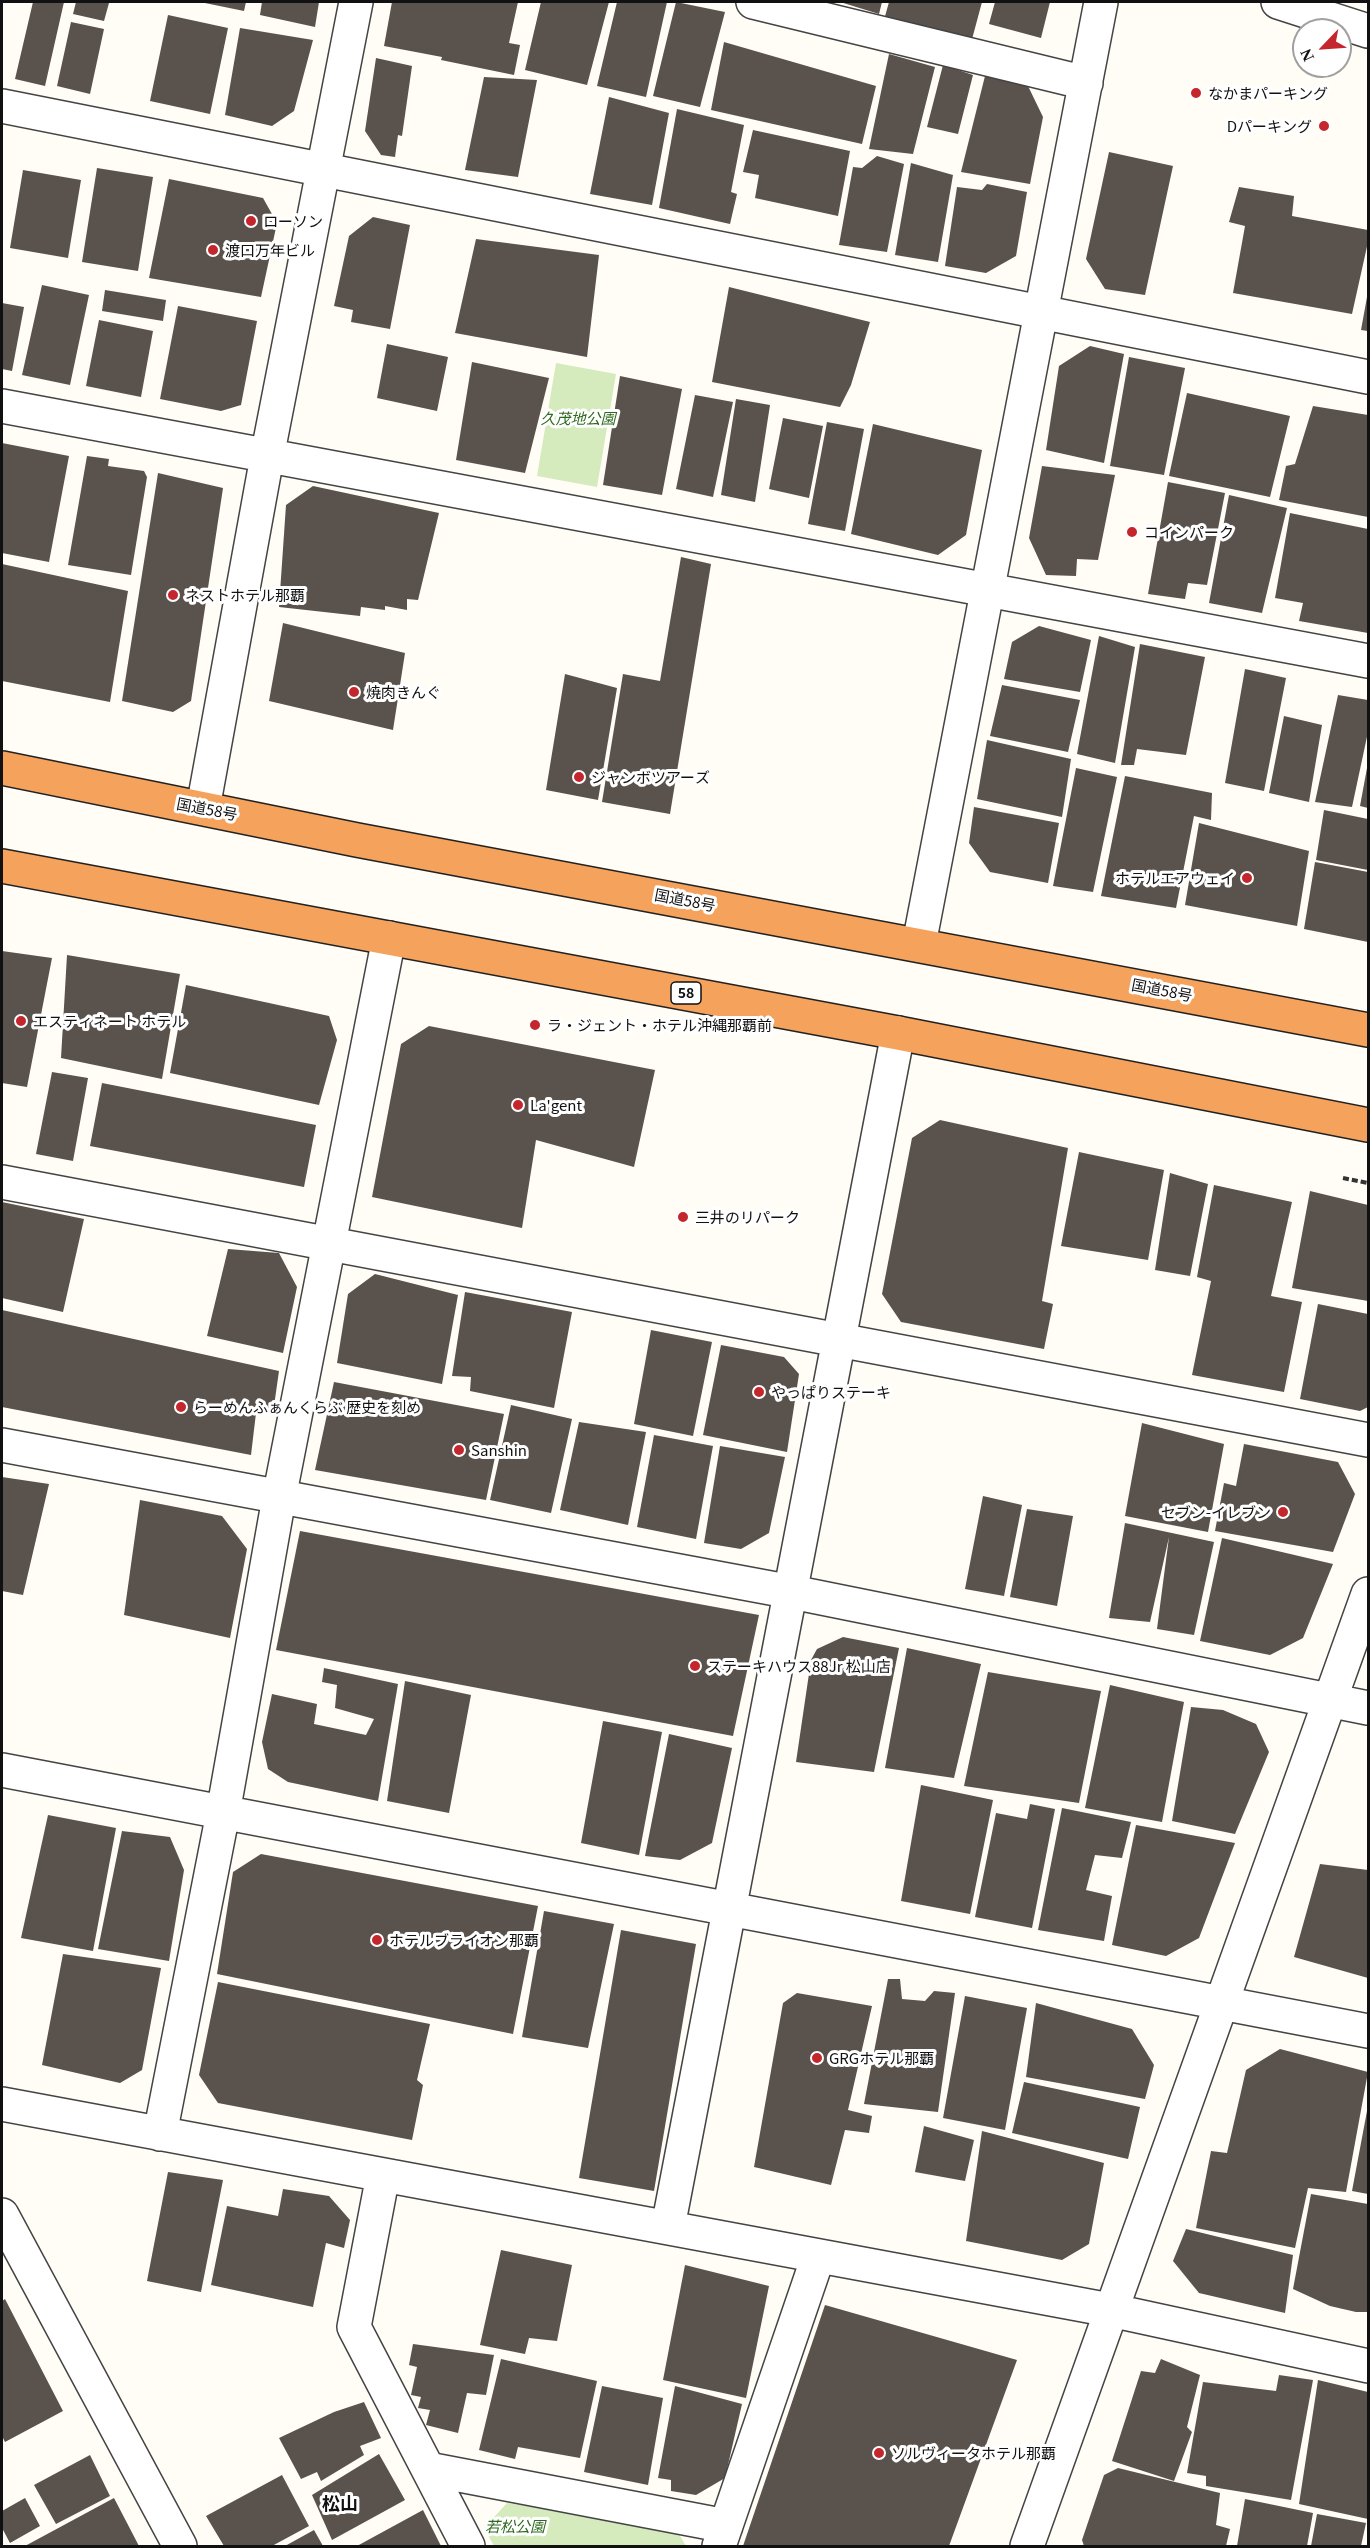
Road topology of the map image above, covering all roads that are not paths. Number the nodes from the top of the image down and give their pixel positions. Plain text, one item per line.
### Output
1 (356, 2) edge
2 (753, 2) edge
3 (1101, 2) edge
4 (1278, 2) edge
5 (1368, 31) edge
6 (1086, 83) junction
7 (2, 106) edge
8 (325, 170) junction
9 (1041, 311) junction
10 (1368, 377) edge
11 (2, 406) edge
12 (267, 457) junction
13 (988, 590) junction
14 (1368, 661) edge
15 (2, 768) edge
16 (203, 808) junction
17 (2, 866) edge
18 (390, 938) junction
19 (919, 944) junction
20 (1368, 1030) edge
21 (898, 1033) junction
22 (1368, 1125) edge
23 (2, 1182) edge
24 (329, 1246) junction
25 (840, 1341) junction
26 (1368, 1440) edge
27 (2, 1445) edge
28 (279, 1498) junction
29 (792, 1592) junction
30 (1368, 1594) edge
31 (1330, 1700) junction
32 (1368, 1708) edge
33 (2, 1770) edge
34 (223, 1813) junction
35 (730, 1910) junction
36 (1221, 2003) junction
37 (1368, 2031) edge
38 (2, 2104) edge
39 (160, 2134) junction
40 (383, 2175) junction
41 (2, 2215) edge
42 (668, 2227) junction
43 (818, 2257) junction
44 (1110, 2310) junction
45 (1368, 2366) edge
46 (428, 2469) junction
47 (723, 2536) edge
48 (180, 2547) edge
49 (468, 2547) edge
50 (1027, 2547) edge

1 - 8 street
2 - 6 street
3 - 6 street
4 - 5 street
6 - 9 street
7 - 8 street
8 - 9 street
8 - 12 street
9 - 10 street
9 - 13 street
11 - 12 street
12 - 13 street
12 - 16 street
13 - 14 street
13 - 19 street
15 - 16 highway, 国道58号
16 - 19 highway, 国道58号
17 - 18 highway, 58
18 - 21 highway, 58
18 - 24 street
19 - 20 highway, 国道58号
21 - 22 highway, 58
21 - 25 street
23 - 24 street
24 - 25 street
24 - 28 street
25 - 26 street
25 - 29 street
27 - 28 street
28 - 29 street
28 - 34 street
29 - 31 street
29 - 35 street
30 - 31 street
31 - 32 street
31 - 36 street
33 - 34 street
34 - 35 street
34 - 39 street
35 - 36 street
35 - 42 street
36 - 37 street
36 - 44 street
38 - 39 street
39 - 40 street
40 - 42 street
40 - 46 street
41 - 48 street
42 - 43 street
43 - 44 street
43 - 47 street
44 - 45 street
44 - 50 street
46 - 47 street
46 - 49 street

